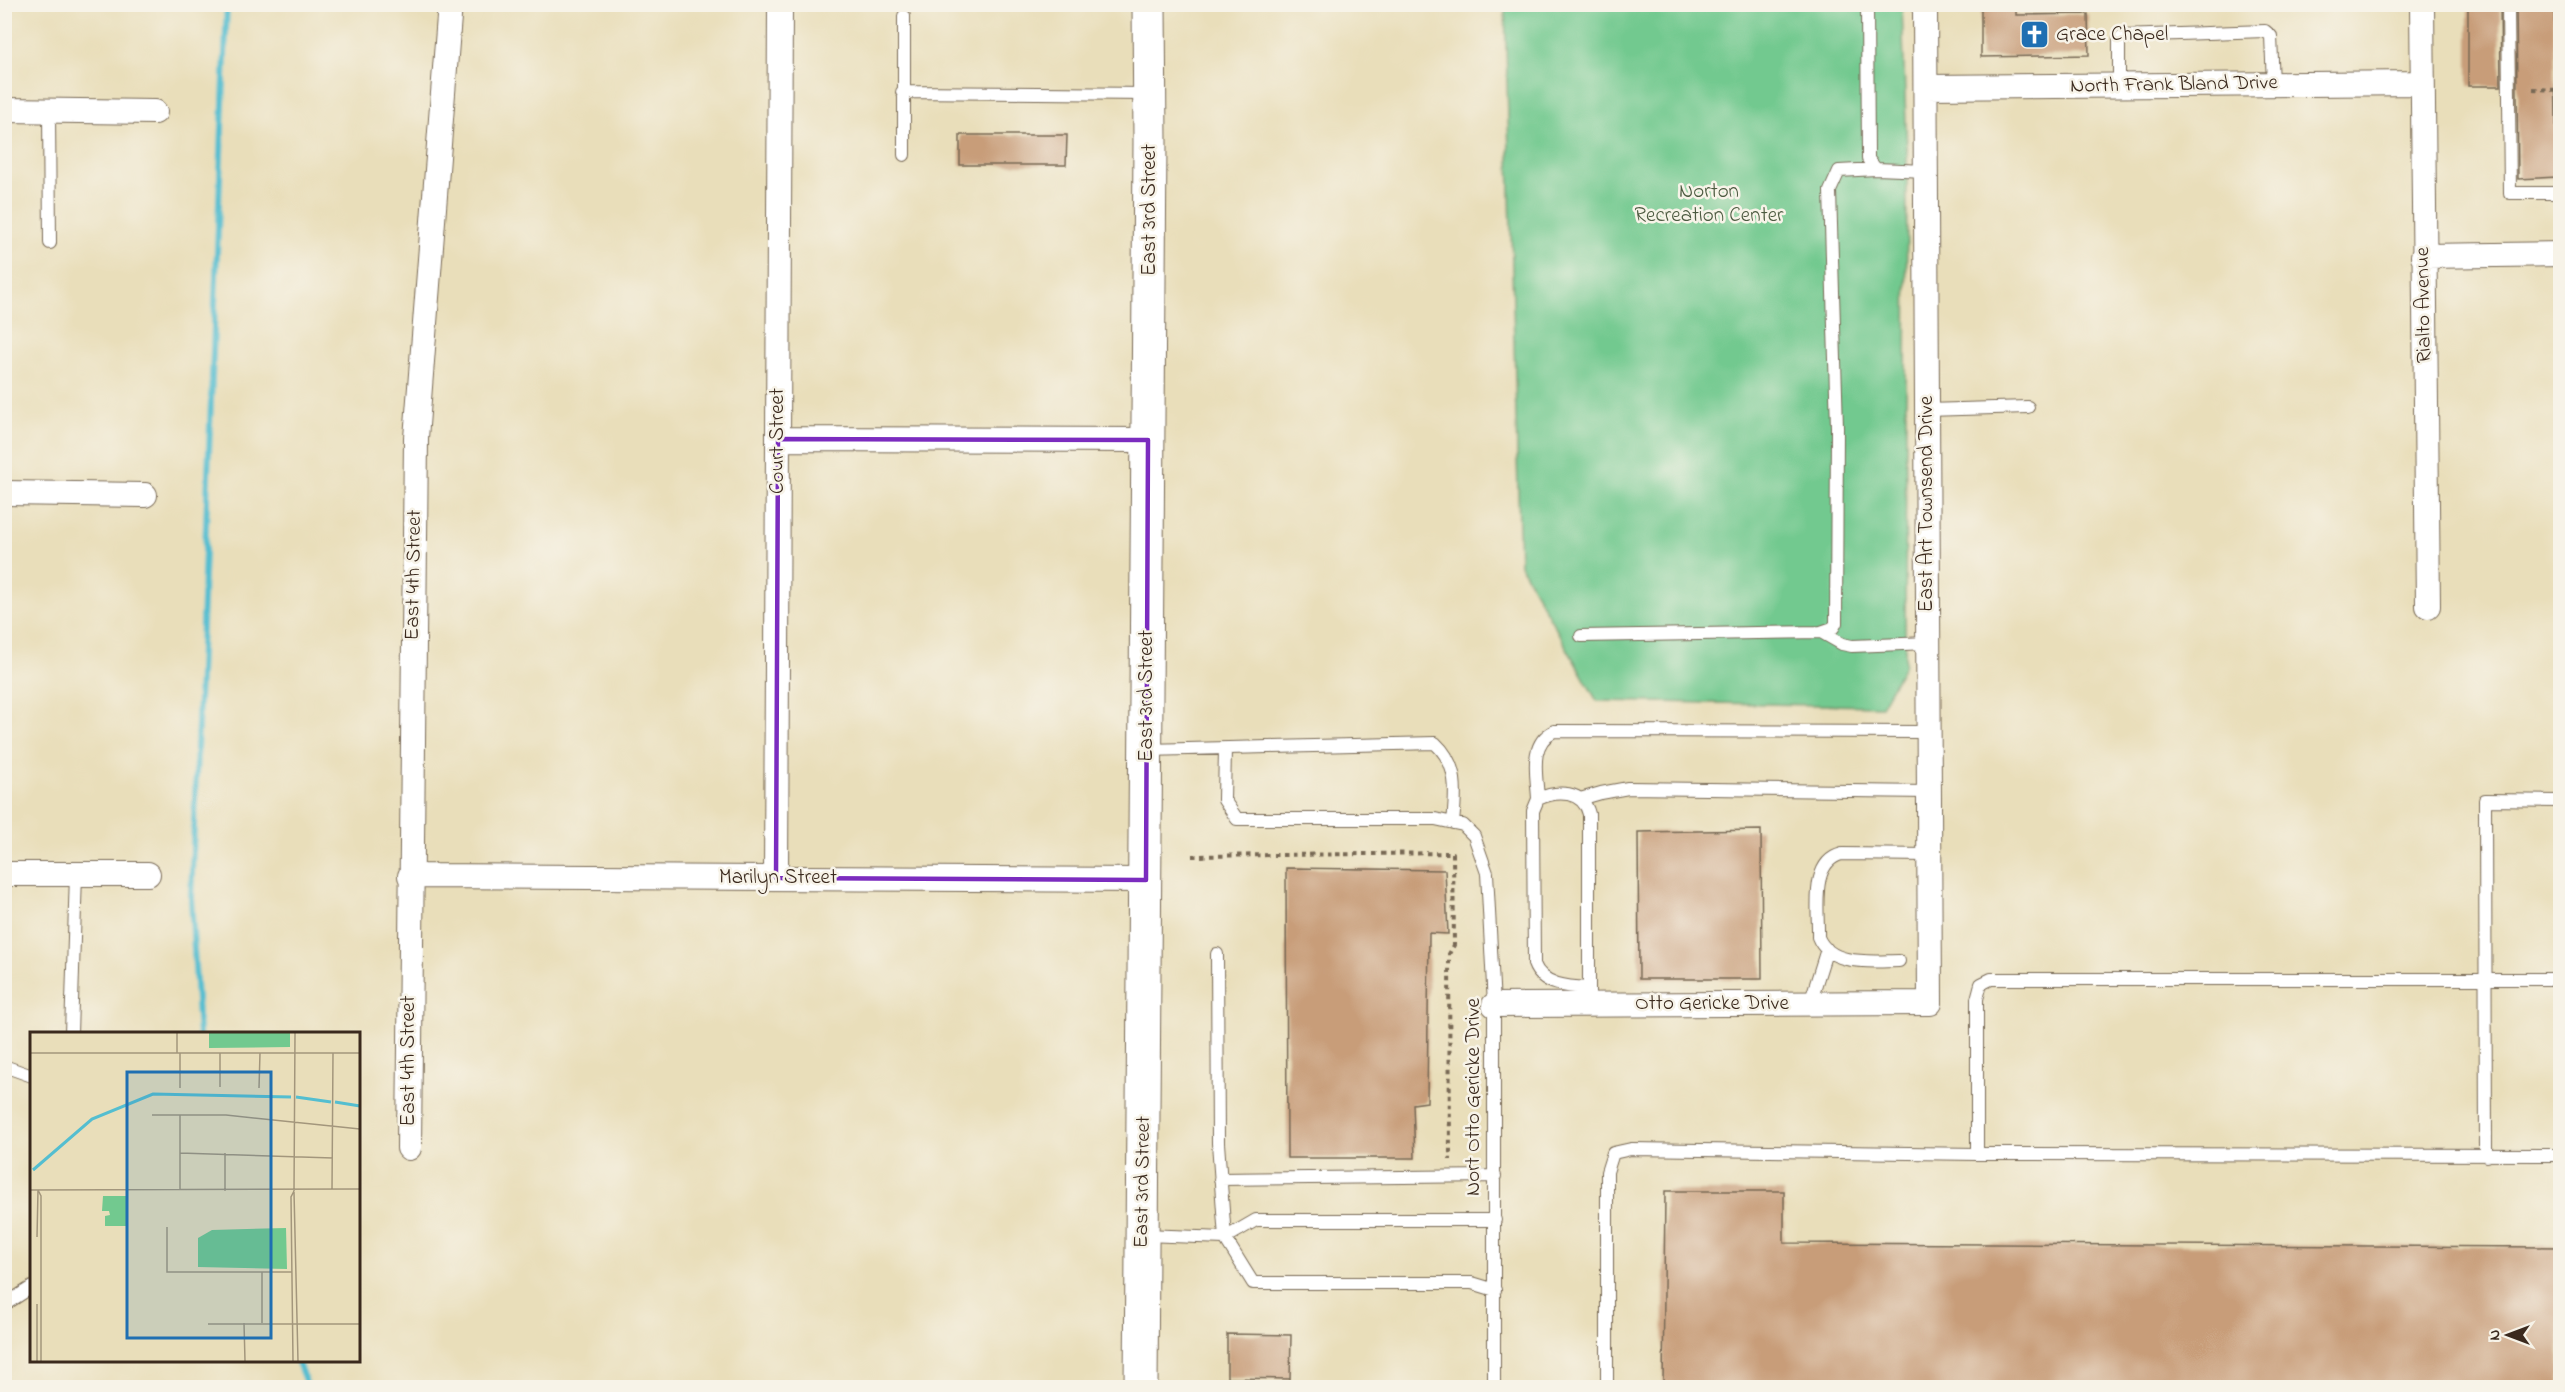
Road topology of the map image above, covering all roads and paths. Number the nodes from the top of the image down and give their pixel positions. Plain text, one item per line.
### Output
1 (450, 4) edge
2 (780, 4) edge
3 (1149, 4) edge
4 (1867, 4) edge
5 (1925, 4) edge
6 (2422, 4) edge
7 (2508, 4) edge
8 (904, 16) dead end
9 (2422, 82) junction
10 (2273, 84) junction
11 (2119, 85) junction
12 (1926, 87) junction
13 (2533, 89) dead end
14 (2560, 90) edge
15 (902, 92) junction
16 (1150, 94) junction
17 (4, 110) edge
18 (48, 111) junction
19 (155, 112) dead end
20 (904, 155) dead end
21 (1876, 169) junction
22 (1927, 171) junction
23 (2560, 193) edge
24 (50, 243) dead end
25 (2560, 254) edge
26 (2423, 256) junction
27 (2028, 407) dead end
28 (1927, 410) junction
29 (778, 439) junction
30 (1148, 440) junction
31 (4, 493) edge
32 (145, 495) dead end
33 (2428, 606) dead end
34 (1821, 632) junction
35 (1581, 636) dead end
36 (1928, 643) junction
37 (1928, 732) junction
38 (1225, 749) junction
39 (1146, 750) junction
40 (1929, 792) junction
41 (1538, 799) junction
42 (1580, 799) junction
43 (2560, 801) edge
44 (1453, 823) junction
45 (1929, 855) junction
46 (1192, 856) dead end
47 (4, 874) edge
48 (76, 874) junction
49 (148, 874) dead end
50 (410, 876) junction
51 (776, 878) junction
52 (1146, 880) junction
53 (1827, 949) junction
54 (1216, 954) dead end
55 (1899, 961) dead end
56 (2485, 979) junction
57 (2560, 979) edge
58 (1589, 996) junction
59 (1810, 1003) junction
60 (1930, 1003) joint
61 (1494, 1005) junction
62 (71, 1032) edge
63 (4, 1066) edge
64 (30, 1075) edge
65 (408, 1148) dead end
66 (1977, 1154) junction
67 (2486, 1155) junction
68 (2560, 1155) edge
69 (1495, 1176) junction
70 (1450, 1177) junction
71 (1220, 1179) junction
72 (1495, 1220) junction
73 (1142, 1234) junction
74 (1225, 1238) junction
75 (30, 1288) edge
76 (1495, 1290) junction
77 (4, 1305) edge
78 (1141, 1388) edge
79 (1494, 1388) edge
80 (1607, 1388) edge

1 - 50 street, East 4th Street
2 - 29 street, Court Street
3 - 16 main road, East 3rd Street
4 - 21 lane
5 - 12 street, East Art Townsend Drive
6 - 9 street, Rialto Avenue
7 - 23 lane
8 - 15 lane
9 - 10 street, North Frank Bland Drive
9 - 26 street, Rialto Avenue
10 - 11 street, North Frank Bland Drive
10 - 11 lane
11 - 12 street, North Frank Bland Drive
12 - 22 street, East Art Townsend Drive
13 - 14 path
15 - 16 lane
15 - 20 lane
16 - 30 main road, East 3rd Street
17 - 18 street
18 - 19 street
18 - 24 lane
21 - 22 lane
21 - 34 lane
22 - 28 street, East Art Townsend Drive
25 - 26 street
26 - 33 street, Rialto Avenue
27 - 28 lane
28 - 36 street, East Art Townsend Drive
29 - 30 street
29 - 51 street, Court Street
30 - 39 main road, East 3rd Street
31 - 32 street
34 - 35 lane
34 - 36 lane
36 - 37 street, East Art Townsend Drive
37 - 40 street, East Art Townsend Drive
37 - 41 lane
38 - 39 lane
38 - 44 lane, Nort Otto Gericke Drive
38 - 44 lane
39 - 52 main road, East 3rd Street
40 - 42 lane
40 - 45 street, East Art Townsend Drive
41 - 42 lane
41 - 58 lane
42 - 58 lane
43 - 56 lane
44 - 61 lane, Nort Otto Gericke Drive
45 - 53 lane
45 - 60 street, East Art Townsend Drive
46 - 70 path
47 - 48 street
48 - 49 street
48 - 62 lane
50 - 51 street, Marilyn Street
50 - 65 street, East 4th Street
51 - 52 street, Marilyn Street
52 - 73 main road, East 3rd Street
53 - 55 lane
53 - 59 lane
54 - 71 lane
56 - 57 lane
56 - 66 lane
56 - 67 lane
58 - 59 street, Otto Gericke Drive
58 - 61 street, Otto Gericke Drive
59 - 60 street, Otto Gericke Drive
61 - 69 lane, Nort Otto Gericke Drive
63 - 64 lane
66 - 67 lane
66 - 80 lane
67 - 68 lane
69 - 70 lane
69 - 72 lane, Nort Otto Gericke Drive
70 - 71 lane
71 - 74 lane
72 - 74 lane
72 - 76 lane, Nort Otto Gericke Drive
73 - 74 lane
73 - 78 main road, East 3rd Street
74 - 76 lane
75 - 77 lane
76 - 79 lane, Nort Otto Gericke Drive

